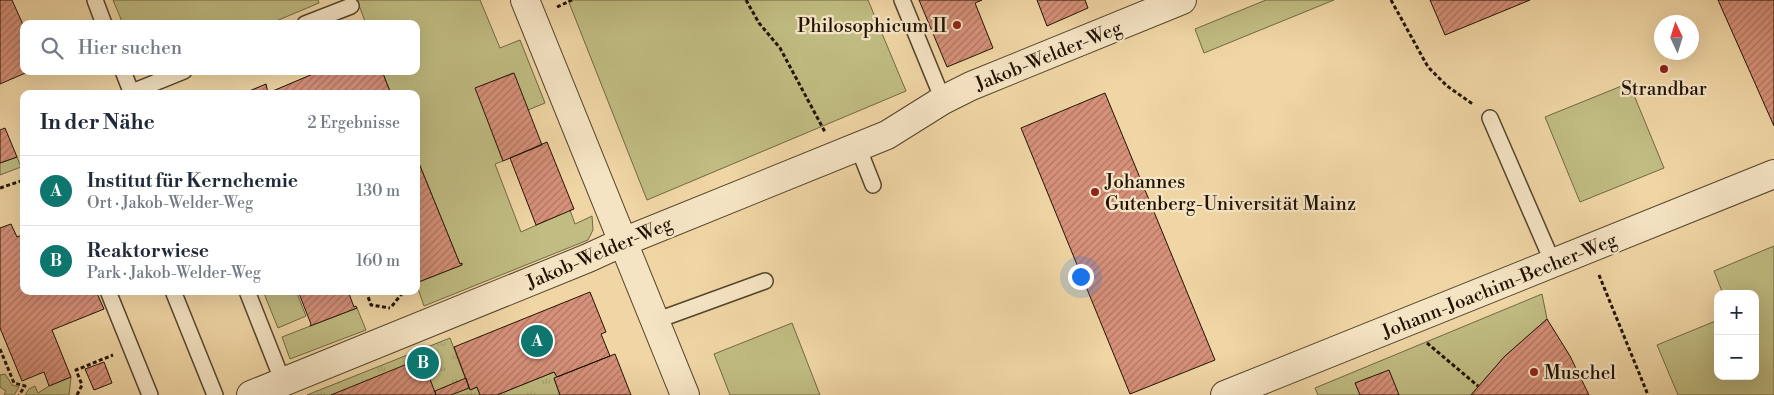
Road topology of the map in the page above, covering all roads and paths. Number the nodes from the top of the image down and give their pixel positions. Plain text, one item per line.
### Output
1 (95, 0) edge
2 (525, 0) edge
3 (746, 0) edge
4 (902, 0) edge
5 (1182, 0) edge
6 (1390, 0) edge
7 (351, 6) dead end
8 (102, 20) edge
9 (315, 20) edge
10 (125, 75) edge
11 (175, 75) edge
12 (131, 90) edge
13 (139, 90) edge
14 (943, 100) junction
15 (1490, 118) joint
16 (848, 151) junction
17 (1774, 174) edge
18 (20, 181) edge
19 (873, 185) dead end
20 (0, 188) edge
21 (623, 242) junction
22 (1588, 249) junction
23 (1553, 263) junction
24 (765, 281) dead end
25 (110, 295) edge
26 (176, 295) edge
27 (249, 295) edge
28 (367, 295) edge
29 (401, 295) edge
30 (391, 308) junction
31 (393, 313) dead end
32 (655, 321) junction
33 (1404, 323) junction
34 (131, 348) junction
35 (0, 349) edge
36 (284, 382) junction
37 (1478, 386) dead end
38 (19, 395) edge
39 (77, 395) edge
40 (150, 395) edge
41 (215, 395) edge
42 (251, 395) edge
43 (685, 395) edge
44 (1224, 395) edge
45 (1648, 395) edge

1 - 8 lane
2 - 21 street
3 - 16 path
4 - 14 lane
5 - 14 street, Jakob-Welder-Weg
6 - 15 path
7 - 9 lane
10 - 12 lane
11 - 13 lane
14 - 16 street, Jakob-Welder-Weg
15 - 23 lane
16 - 19 lane
16 - 21 street, Jakob-Welder-Weg
17 - 22 street, Johann-Joachim-Becher-Weg
18 - 20 path
21 - 32 street
21 - 36 street, Jakob-Welder-Weg
22 - 23 street, Johann-Joachim-Becher-Weg
22 - 45 path
23 - 33 street, Johann-Joachim-Becher-Weg
24 - 32 lane
25 - 34 lane
26 - 41 lane
27 - 36 lane
28 - 30 path
29 - 30 path
30 - 31 path
32 - 43 street
33 - 37 path
33 - 44 street, Johann-Joachim-Becher-Weg
34 - 39 path
34 - 40 lane
35 - 38 path
36 - 42 street, Jakob-Welder-Weg

